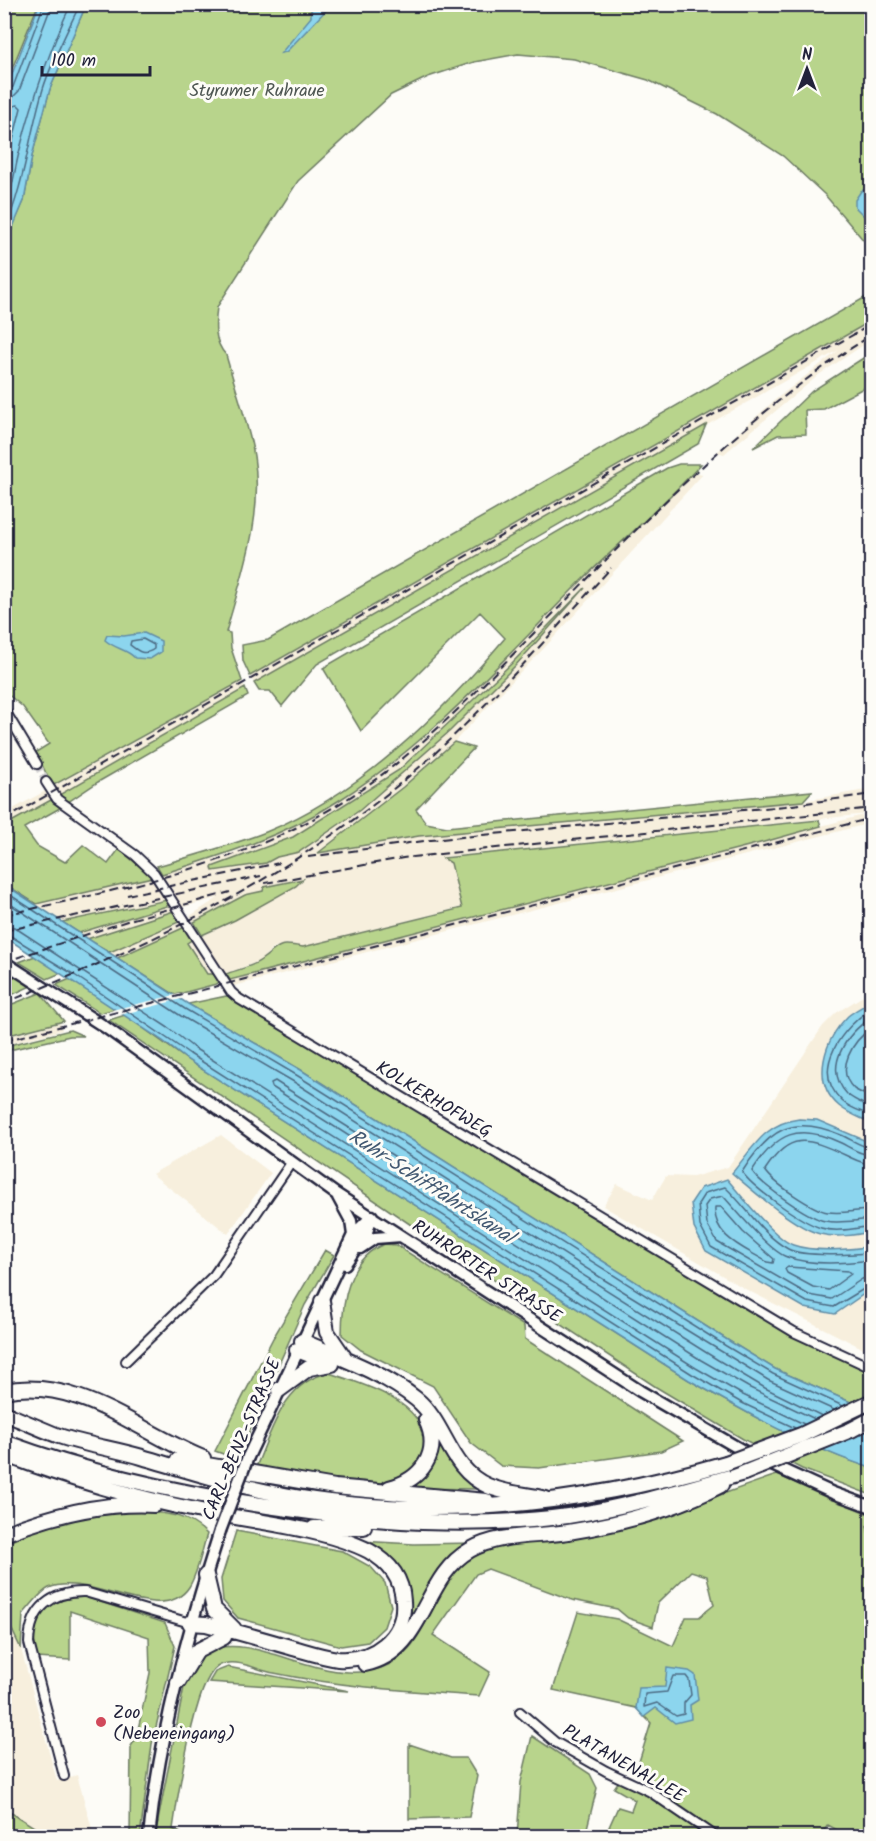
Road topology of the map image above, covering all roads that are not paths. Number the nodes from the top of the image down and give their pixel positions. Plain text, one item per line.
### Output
1 (4, 709) edge
2 (35, 761) tunnel mouth
3 (46, 783) tunnel mouth
4 (4, 962) edge
5 (291, 1163) junction
6 (336, 1194) junction
7 (372, 1216) junction
8 (353, 1235) junction
9 (401, 1236) junction
10 (355, 1252) junction
11 (337, 1274) junction
12 (322, 1301) junction
13 (299, 1345) junction
14 (126, 1361) dead end
15 (351, 1362) junction
16 (334, 1364) junction
17 (872, 1368) edge
18 (279, 1390) junction
19 (4, 1391) edge
20 (872, 1401) edge
21 (4, 1413) edge
22 (872, 1419) edge
23 (4, 1442) edge
24 (123, 1452) junction
25 (4, 1454) edge
26 (232, 1470) junction
27 (744, 1473) junction
28 (369, 1490) junction
29 (553, 1502) junction
30 (518, 1506) junction
31 (180, 1507) junction
32 (872, 1507) edge
33 (433, 1524) junction
34 (273, 1526) junction
35 (4, 1534) edge
36 (206, 1575) junction
37 (190, 1623) junction
38 (231, 1635) junction
39 (178, 1682) junction
40 (520, 1712) dead end
41 (64, 1776) dead end
42 (149, 1836) edge
43 (715, 1836) edge

1 - 2 street
3 - 17 street, KOLKERHOFWEG
4 - 5 main road, RUHRORTER STRASSE
5 - 6 main road, RUHRORTER STRASSE
5 - 14 street
6 - 7 main road, RUHRORTER STRASSE
6 - 8 main road
7 - 8 main road, CARL-BENZ-STRASSE
7 - 9 main road, RUHRORTER STRASSE
7 - 10 main road, CARL-BENZ-STRASSE
8 - 11 main road, CARL-BENZ-STRASSE
9 - 10 main road
9 - 32 main road, RUHRORTER STRASSE
10 - 11 main road, CARL-BENZ-STRASSE
11 - 12 main road, CARL-BENZ-STRASSE
12 - 13 main road, CARL-BENZ-STRASSE
12 - 15 highway
13 - 15 highway
13 - 16 highway
13 - 18 main road, CARL-BENZ-STRASSE
15 - 29 highway
16 - 18 highway
16 - 28 highway
18 - 36 main road, CARL-BENZ-STRASSE, bridge
19 - 26 highway
20 - 29 highway, bridge
21 - 24 highway
22 - 27 highway, bridge
23 - 33 highway
24 - 26 highway
24 - 30 highway
25 - 31 highway
26 - 28 highway
27 - 33 highway
27 - 38 highway
28 - 30 highway
29 - 30 highway
31 - 34 highway
31 - 35 highway
33 - 34 highway
34 - 38 highway
36 - 37 main road, CARL-BENZ-STRASSE
36 - 38 highway
37 - 38 highway
37 - 39 main road, CARL-BENZ-STRASSE
37 - 41 street
38 - 39 highway
39 - 42 main road, CARL-BENZ-STRASSE
40 - 43 street, PLATANENALLEE

